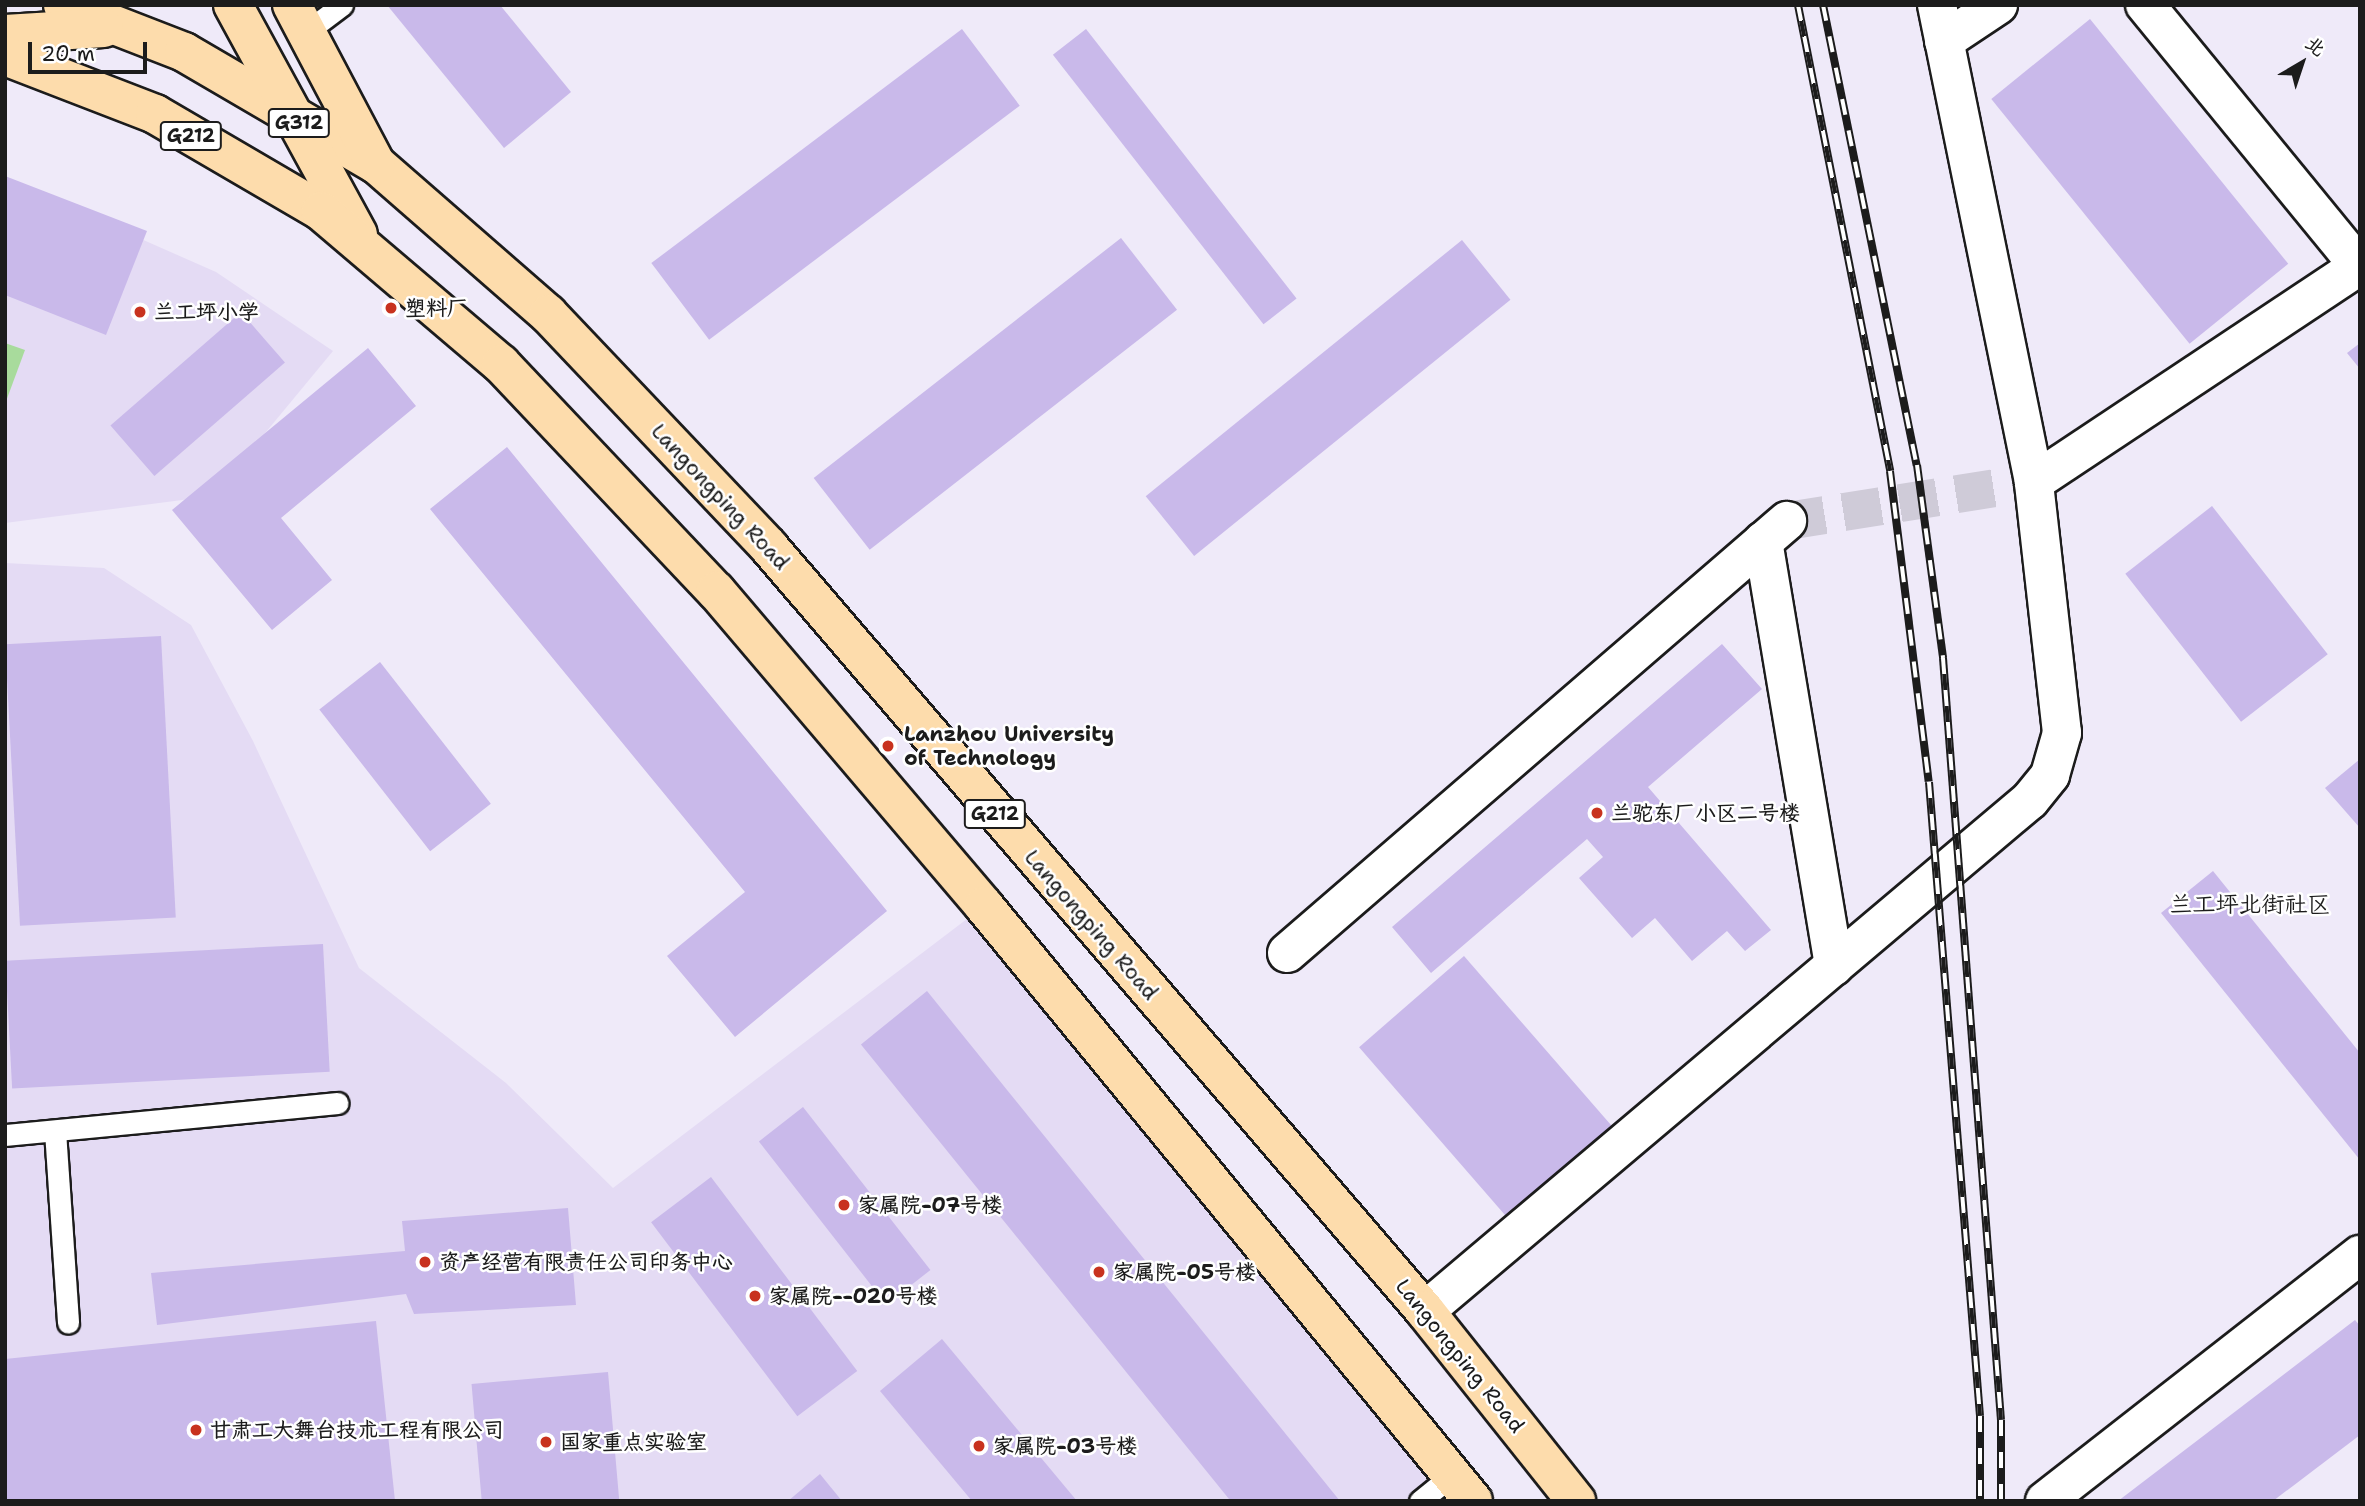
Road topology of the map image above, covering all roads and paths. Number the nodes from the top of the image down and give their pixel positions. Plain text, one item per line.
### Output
1 (63, 5) edge
2 (233, 5) edge
3 (342, 5) edge
4 (1998, 5) edge
5 (2146, 5) edge
6 (127, 16) edge
7 (299, 18) edge
8 (1940, 23) edge
9 (5, 34) edge
10 (5, 57) edge
11 (297, 118) junction
12 (376, 164) junction
13 (362, 242) junction
14 (2360, 266) edge
15 (2034, 482) junction
16 (1287, 953) dead end
17 (1833, 966) junction
18 (337, 1103) dead end
19 (55, 1131) junction
20 (5, 1136) edge
21 (2360, 1255) edge
22 (1425, 1311) junction
23 (68, 1323) dead end
24 (1462, 1488) edge
25 (1420, 1501) edge
26 (1576, 1501) edge
27 (2045, 1501) edge

1 - 6 highway, G212
2 - 11 highway, G312
3 - 7 lane
4 - 8 street
5 - 14 street
6 - 9 highway
6 - 11 highway, G212
7 - 12 highway, G312
8 - 15 street
10 - 13 highway, G212
11 - 12 highway, G212
11 - 13 highway, G312
12 - 22 highway, Langongping Road / G212
13 - 24 highway, G212
14 - 15 street
15 - 17 street
16 - 17 street
17 - 22 street
18 - 19 lane
19 - 20 lane
19 - 23 lane
21 - 27 street
22 - 26 highway, Langongping Road / G212
24 - 25 lane

